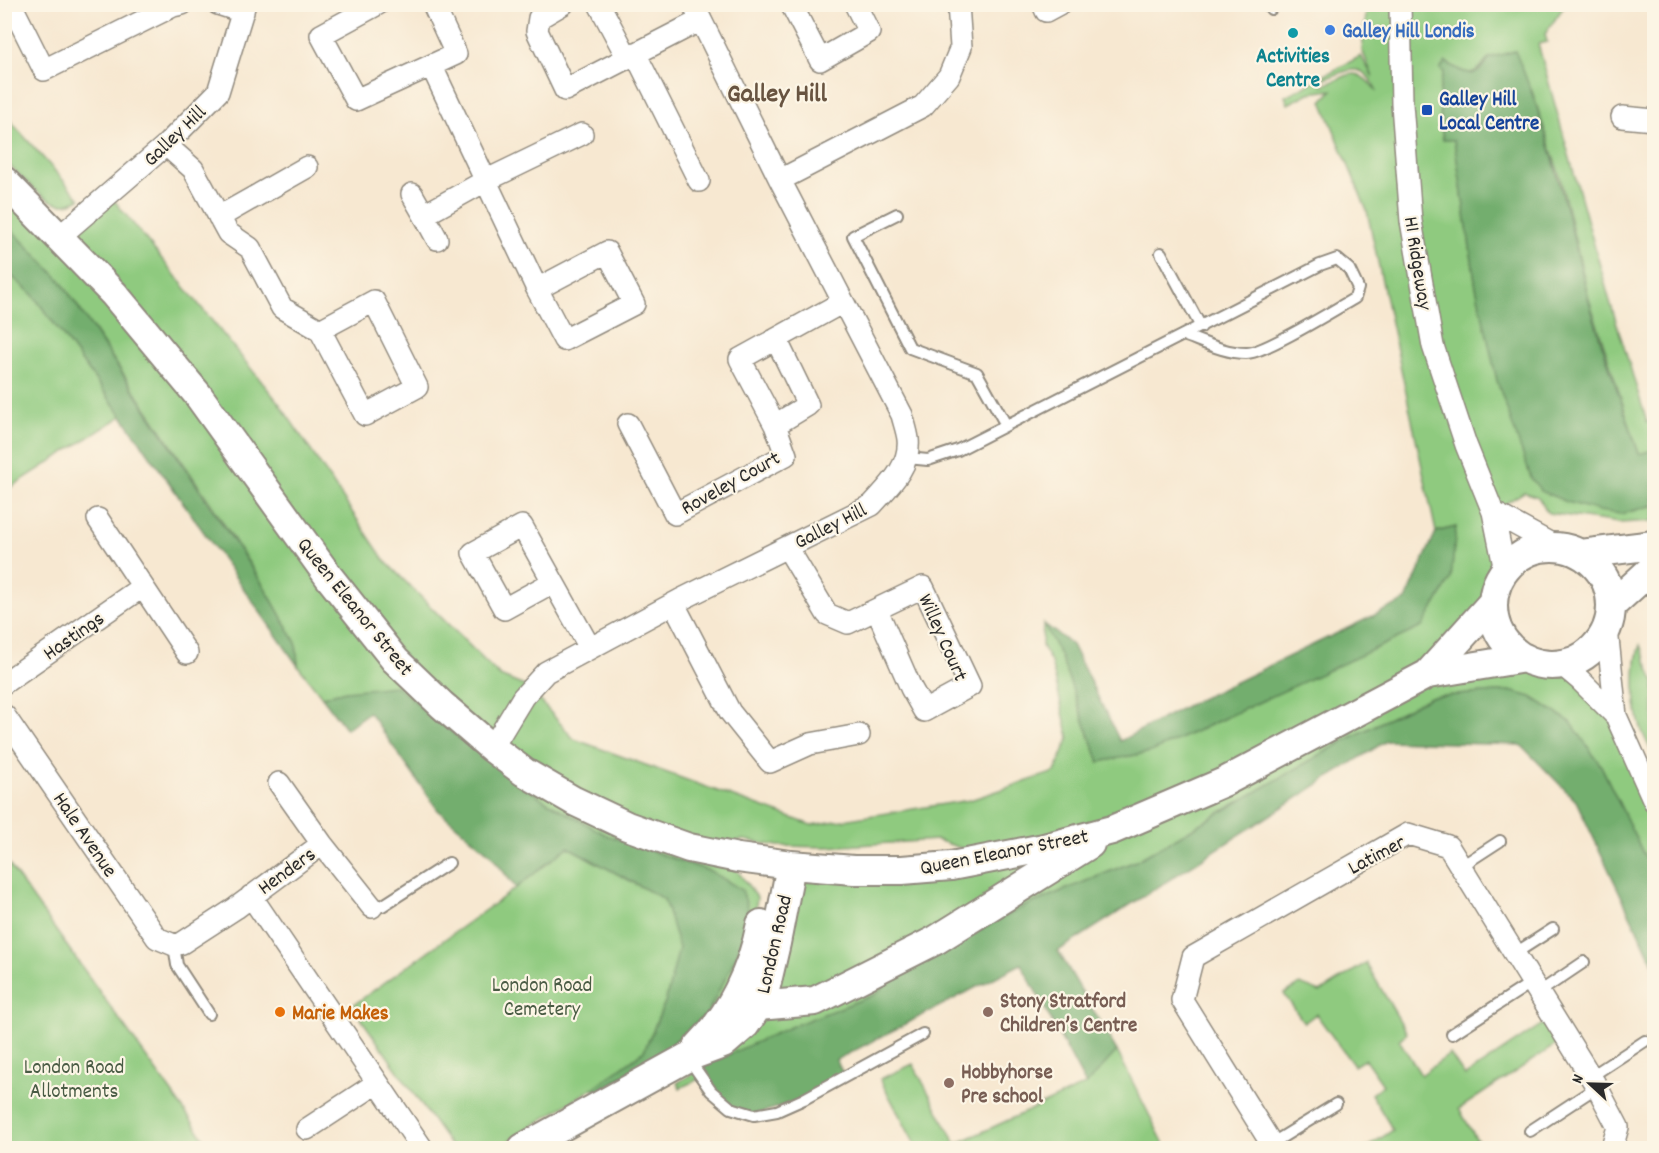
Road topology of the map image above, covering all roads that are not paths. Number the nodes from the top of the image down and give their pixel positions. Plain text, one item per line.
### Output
1 (11, 4) edge
2 (183, 4) edge
3 (218, 4) edge
4 (378, 4) edge
5 (433, 4) edge
6 (563, 4) edge
7 (599, 4) edge
8 (791, 4) edge
9 (855, 4) edge
10 (958, 4) edge
11 (1043, 4) edge
12 (1059, 4) edge
13 (1400, 4) edge
14 (244, 8) edge
15 (697, 12) edge
16 (631, 55) junction
17 (432, 67) junction
18 (1622, 117) dead end
19 (1654, 120) edge
20 (582, 134) dead end
21 (166, 145) junction
22 (307, 167) dead end
23 (487, 180) junction
24 (780, 180) junction
25 (4, 181) edge
26 (699, 181) dead end
27 (412, 194) dead end
28 (897, 214) dead end
29 (424, 215) junction
30 (219, 217) junction
31 (59, 237) junction
32 (437, 239) dead end
33 (1161, 253) dead end
34 (537, 289) junction
35 (843, 302) junction
36 (1201, 327) junction
37 (320, 330) junction
38 (1183, 335) junction
39 (776, 339) junction
40 (628, 424) dead end
41 (775, 425) junction
42 (1006, 426) junction
43 (907, 458) junction
44 (1493, 512) junction
45 (98, 519) dead end
46 (1654, 545) edge
47 (787, 548) junction
48 (1568, 550) junction
49 (1654, 567) edge
50 (1505, 571) junction
51 (553, 582) dead end
52 (142, 587) junction
53 (1493, 603) junction
54 (675, 604) junction
55 (877, 610) junction
56 (1609, 617) junction
57 (590, 648) junction
58 (187, 653) dead end
59 (1525, 658) junction
60 (1562, 664) junction
61 (1428, 674) junction
62 (4, 683) edge
63 (4, 715) edge
64 (1616, 716) junction
65 (859, 735) dead end
66 (492, 748) junction
67 (279, 783) dead end
68 (1654, 801) edge
69 (1112, 830) junction
70 (1500, 841) dead end
71 (322, 844) junction
72 (449, 863) dead end
73 (782, 864) junction
74 (1460, 867) junction
75 (250, 896) junction
76 (372, 907) joint
77 (1553, 929) dead end
78 (174, 945) junction
79 (1514, 954) junction
80 (1584, 962) dead end
81 (1535, 988) junction
82 (758, 1006) junction
83 (209, 1014) dead end
84 (923, 1034) dead end
85 (1452, 1034) dead end
86 (1645, 1041) dead end
87 (688, 1057) junction
88 (1593, 1082) junction
89 (377, 1083) junction
90 (1336, 1104) dead end
91 (307, 1129) dead end
92 (1530, 1131) dead end
93 (1272, 1146) edge
94 (422, 1149) edge
95 (523, 1149) edge
96 (1612, 1149) edge

1 - 2 street
3 - 14 street
4 - 17 street
5 - 17 street
6 - 16 street
7 - 16 street
8 - 9 street
10 - 24 street
11 - 12 street
13 - 44 street, H1 Ridgeway
14 - 21 street, Galley Hill
15 - 16 street
15 - 24 street
16 - 26 street
17 - 23 street
18 - 19 street
20 - 23 street
21 - 30 street
21 - 31 street, Galley Hill
22 - 30 street
23 - 29 street
23 - 34 street
24 - 35 street
25 - 31 street, Queen Eleanor Street
27 - 29 street
28 - 42 lane
29 - 32 street
30 - 37 street
31 - 66 street, Queen Eleanor Street
33 - 36 lane
34 - 34 street
35 - 39 street, Roveley Court
35 - 43 street
36 - 38 lane
36 - 38 lane
37 - 37 street
38 - 42 lane
39 - 41 street, Roveley Court
39 - 41 street, Roveley Court
40 - 41 street, Roveley Court
42 - 43 lane
43 - 47 street, Galley Hill
44 - 48 street
44 - 50 street, H1 Ridgeway
45 - 52 street
46 - 48 street
47 - 54 street, Galley Hill
47 - 55 street, Willey Court
48 - 50 street
48 - 56 street
49 - 56 street
50 - 53 street
51 - 57 street
52 - 58 street
52 - 62 street, Hastings
53 - 59 street
53 - 61 street, Queen Eleanor Street
54 - 57 street, Galley Hill
54 - 65 street
55 - 55 street, Willey Court
56 - 60 street
56 - 64 street
57 - 66 street, Galley Hill
59 - 60 street
59 - 61 street, Queen Eleanor Street
60 - 64 street
61 - 69 street, Queen Eleanor Street
63 - 78 street, Hale Avenue
64 - 68 street
66 - 73 street, Queen Eleanor Street
67 - 71 street, Henders
69 - 73 street, Queen Eleanor Street
69 - 82 street
70 - 74 lane
71 - 75 street, Henders
71 - 76 street, Henders
72 - 76 lane
73 - 82 street, London Road
73 - 87 street, London Road
74 - 79 street, Latimer
74 - 93 street, Latimer
75 - 78 street
75 - 89 street
77 - 79 lane
78 - 83 lane
79 - 81 street, Latimer
80 - 81 lane
81 - 85 lane
81 - 88 street, Latimer
82 - 87 street, London Road
84 - 87 lane
86 - 88 lane
87 - 95 street, London Road
88 - 92 lane
88 - 96 street, Latimer
89 - 91 street
89 - 94 street
90 - 93 lane

